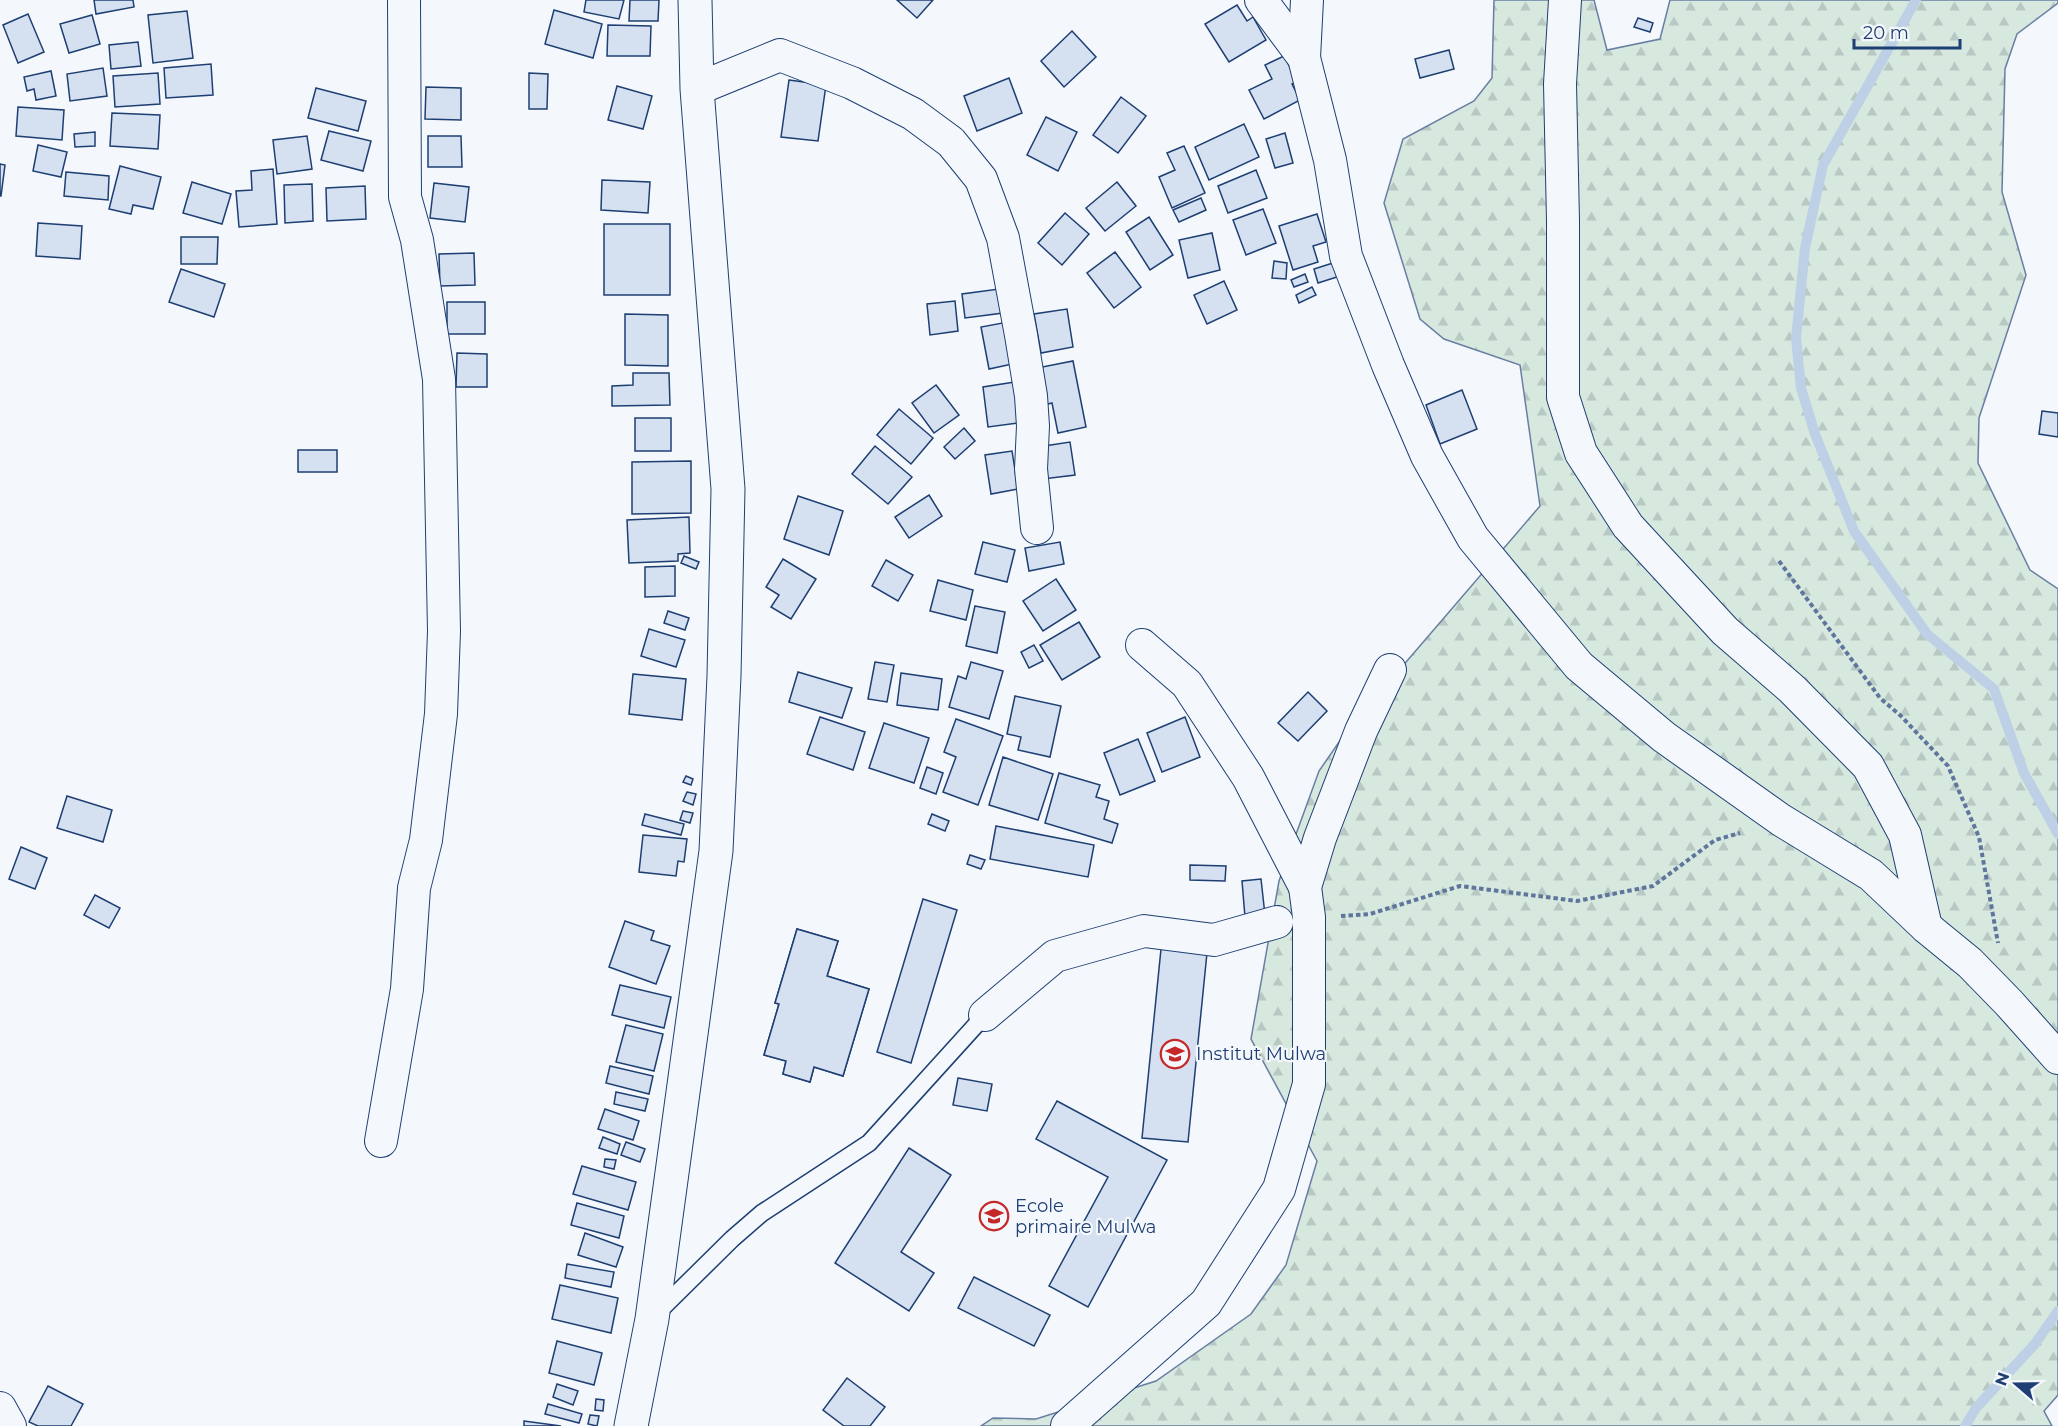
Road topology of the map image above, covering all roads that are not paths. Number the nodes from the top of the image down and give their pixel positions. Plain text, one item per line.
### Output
1 (404, 0) edge
2 (695, 0) edge
3 (1261, 0) edge
4 (1307, 0) edge
5 (1565, 0) edge
6 (1304, 58) junction
7 (697, 89) junction
8 (1037, 528) dead end
9 (1142, 645) dead end
10 (1390, 670) dead end
11 (1307, 902) junction
12 (1277, 922) dead end
13 (1926, 927) junction
14 (985, 1015) joint
15 (2058, 1058) edge
16 (381, 1141) dead end
17 (652, 1319) junction
18 (0, 1408) edge
19 (10, 1426) edge
20 (632, 1426) edge
21 (1067, 1426) edge

1 - 16 street
2 - 7 street
3 - 6 street
4 - 6 street
5 - 13 street
6 - 13 street
7 - 8 street
7 - 17 street
9 - 11 street
10 - 11 street
11 - 21 street
12 - 14 street
13 - 15 street
14 - 17 lane
17 - 20 street
18 - 19 street

